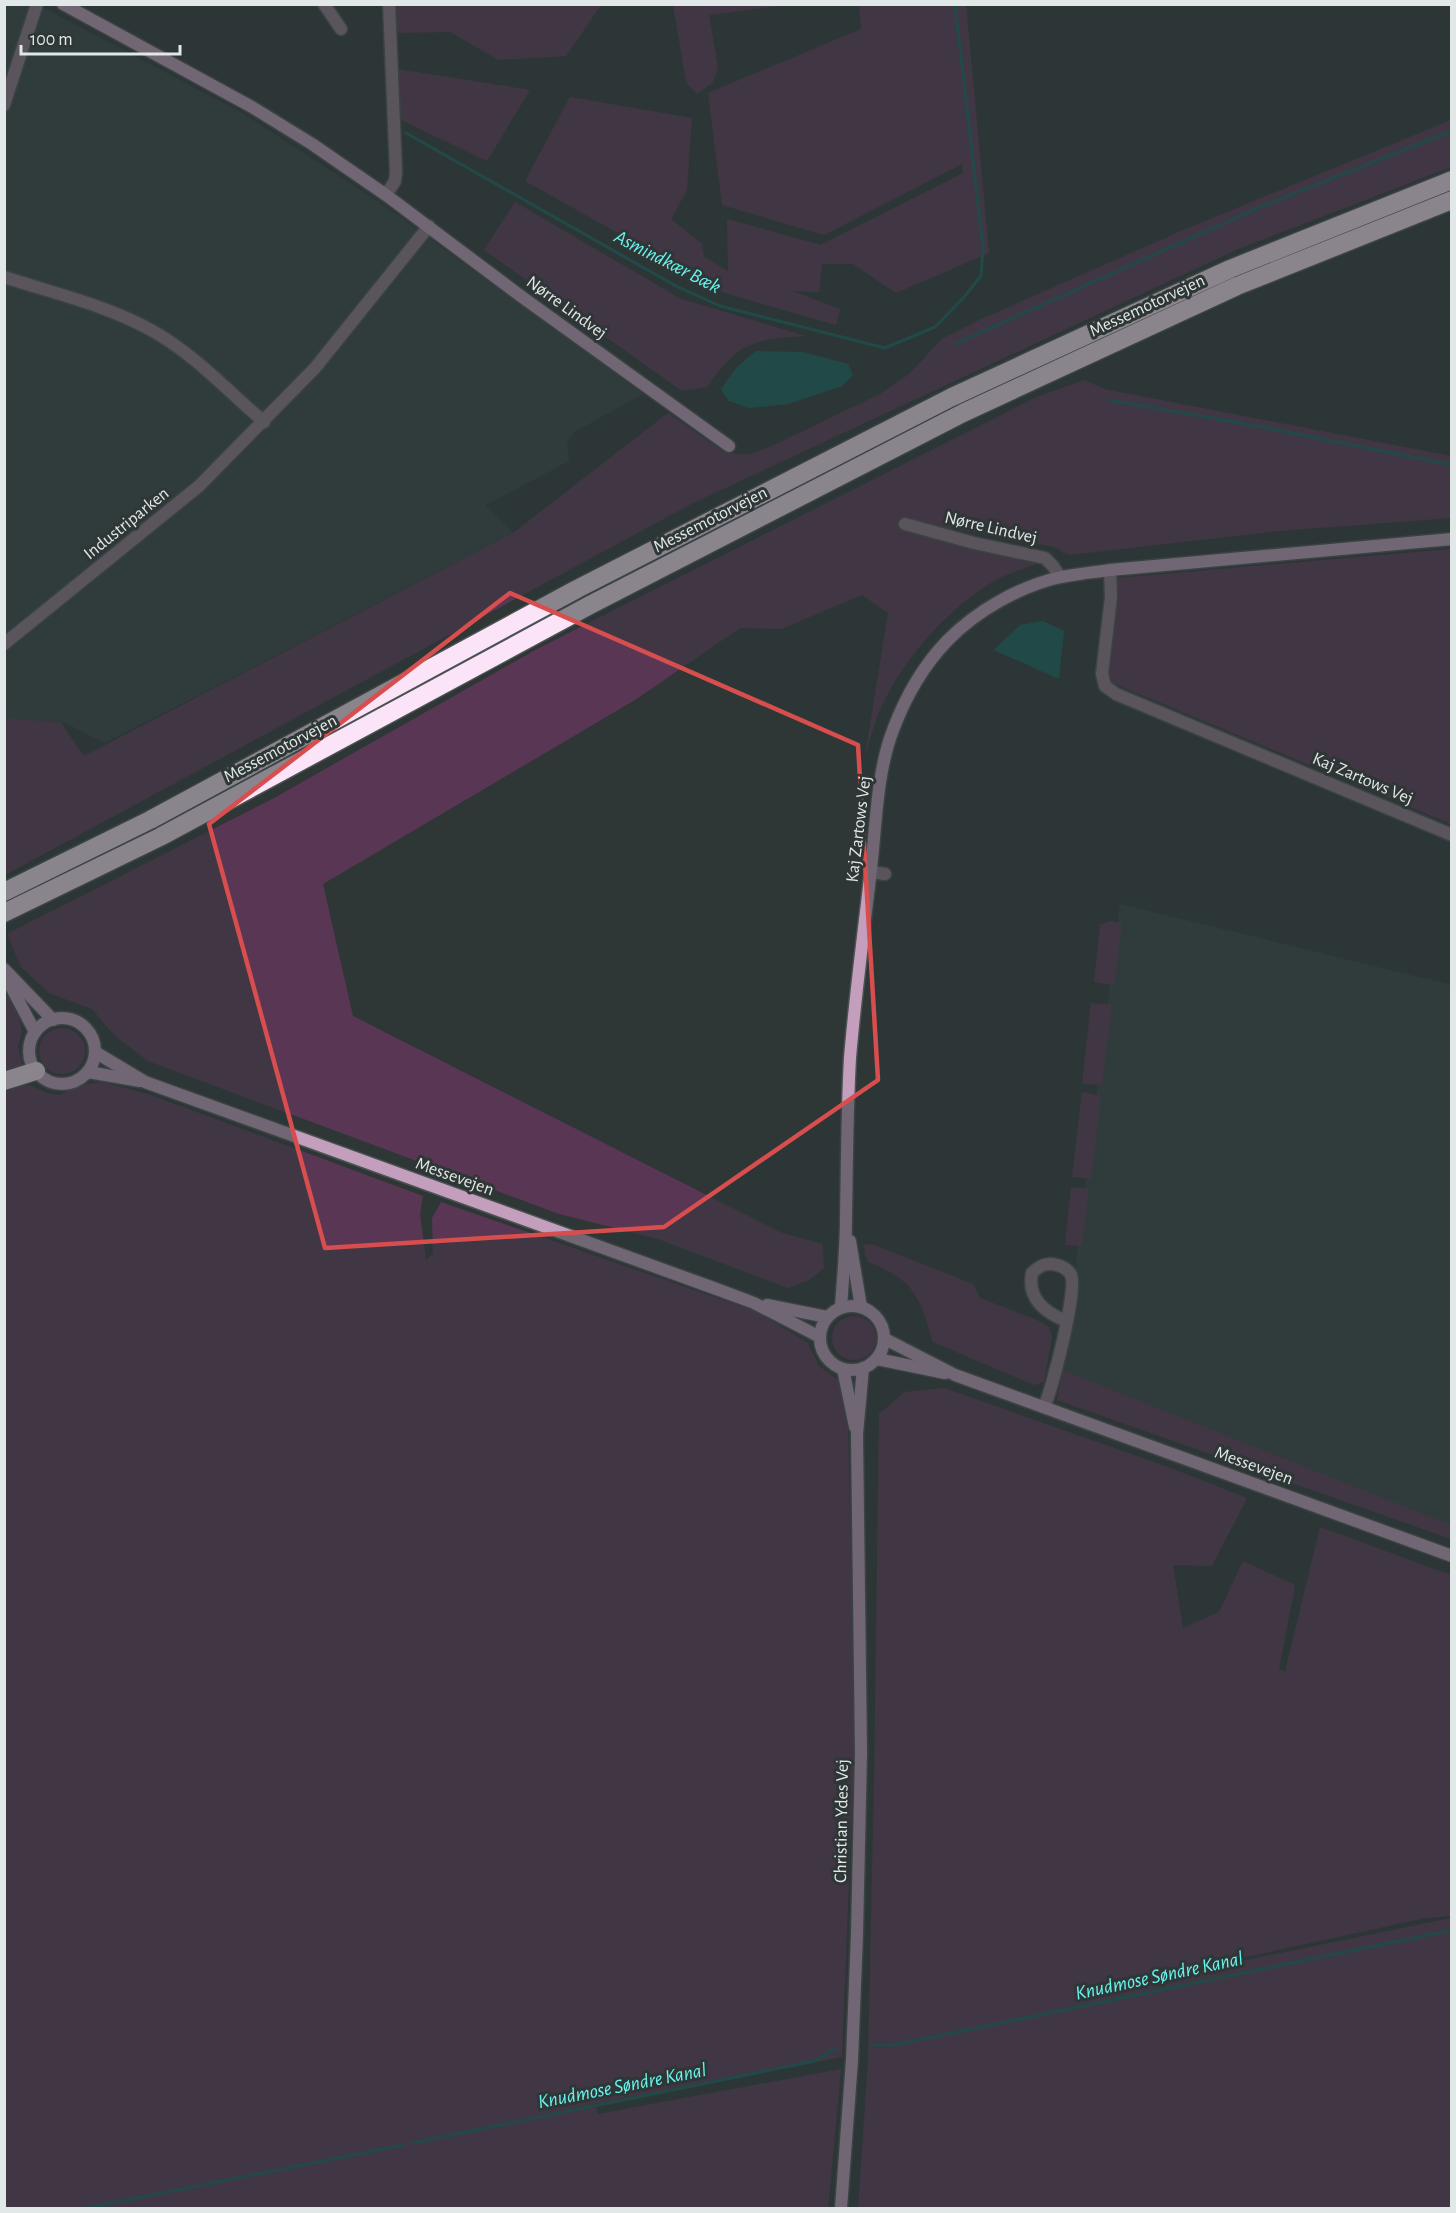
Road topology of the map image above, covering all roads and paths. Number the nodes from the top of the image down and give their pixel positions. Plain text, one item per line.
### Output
1 (37, 4) edge
2 (63, 4) edge
3 (324, 4) edge
4 (390, 4) edge
5 (341, 29) dead end
6 (4, 105) edge
7 (1452, 180) edge
8 (386, 195) junction
9 (1452, 200) edge
10 (429, 226) junction
11 (4, 277) edge
12 (264, 422) junction
13 (729, 446) dead end
14 (905, 524) dead end
15 (1452, 538) edge
16 (1110, 570) junction
17 (1060, 577) junction
18 (4, 644) edge
19 (1452, 835) edge
20 (871, 872) junction
21 (885, 874) dead end
22 (4, 892) edge
23 (4, 913) edge
24 (4, 971) edge
25 (52, 1020) junction
26 (35, 1032) junction
27 (95, 1052) junction
28 (36, 1071) junction
29 (88, 1072) junction
30 (4, 1081) edge
31 (145, 1082) junction
32 (846, 1219) junction
33 (754, 1303) junction
34 (842, 1307) junction
35 (861, 1307) junction
36 (827, 1317) junction
37 (1066, 1321) junction
38 (820, 1336) junction
39 (885, 1339) junction
40 (877, 1359) junction
41 (863, 1368) junction
42 (843, 1369) junction
43 (955, 1375) junction
44 (1044, 1407) junction
45 (857, 1434) junction
46 (1452, 1556) edge
47 (841, 2208) edge

1 - 6 street
2 - 8 street, Nørre Lindvej
3 - 5 street
4 - 8 street
7 - 22 highway, Messemotorvejen
8 - 10 street, Nørre Lindvej
9 - 23 highway, Messemotorvejen
10 - 12 street, Industriparken
10 - 13 street, Nørre Lindvej
11 - 12 street
12 - 18 street, Industriparken
14 - 17 street, Nørre Lindvej
15 - 16 street, Kaj Zartows Vej
16 - 17 street, Kaj Zartows Vej
16 - 19 street, Kaj Zartows Vej
17 - 20 street, Kaj Zartows Vej
20 - 21 street
20 - 32 street, Kaj Zartows Vej
24 - 25 street
24 - 26 street
25 - 26 street
25 - 27 street
26 - 28 street
27 - 29 street
27 - 31 street, Messevejen
28 - 29 street
28 - 30 highway
29 - 31 street, Messevejen
31 - 33 street, Messevejen
32 - 34 street, Kaj Zartows Vej
32 - 35 street, Kaj Zartows Vej
33 - 36 street, Messevejen
33 - 38 street, Messevejen
34 - 35 street
34 - 36 street
35 - 39 street
36 - 38 street
37 - 37 street
37 - 44 street
38 - 42 street
39 - 40 street
39 - 43 street, Messevejen
40 - 41 street
40 - 43 street, Messevejen
41 - 42 street
41 - 45 street, Christian Ydes Vej
42 - 45 street, Christian Ydes Vej
43 - 44 street, Messevejen
44 - 46 street, Messevejen
45 - 47 street, Christian Ydes Vej

